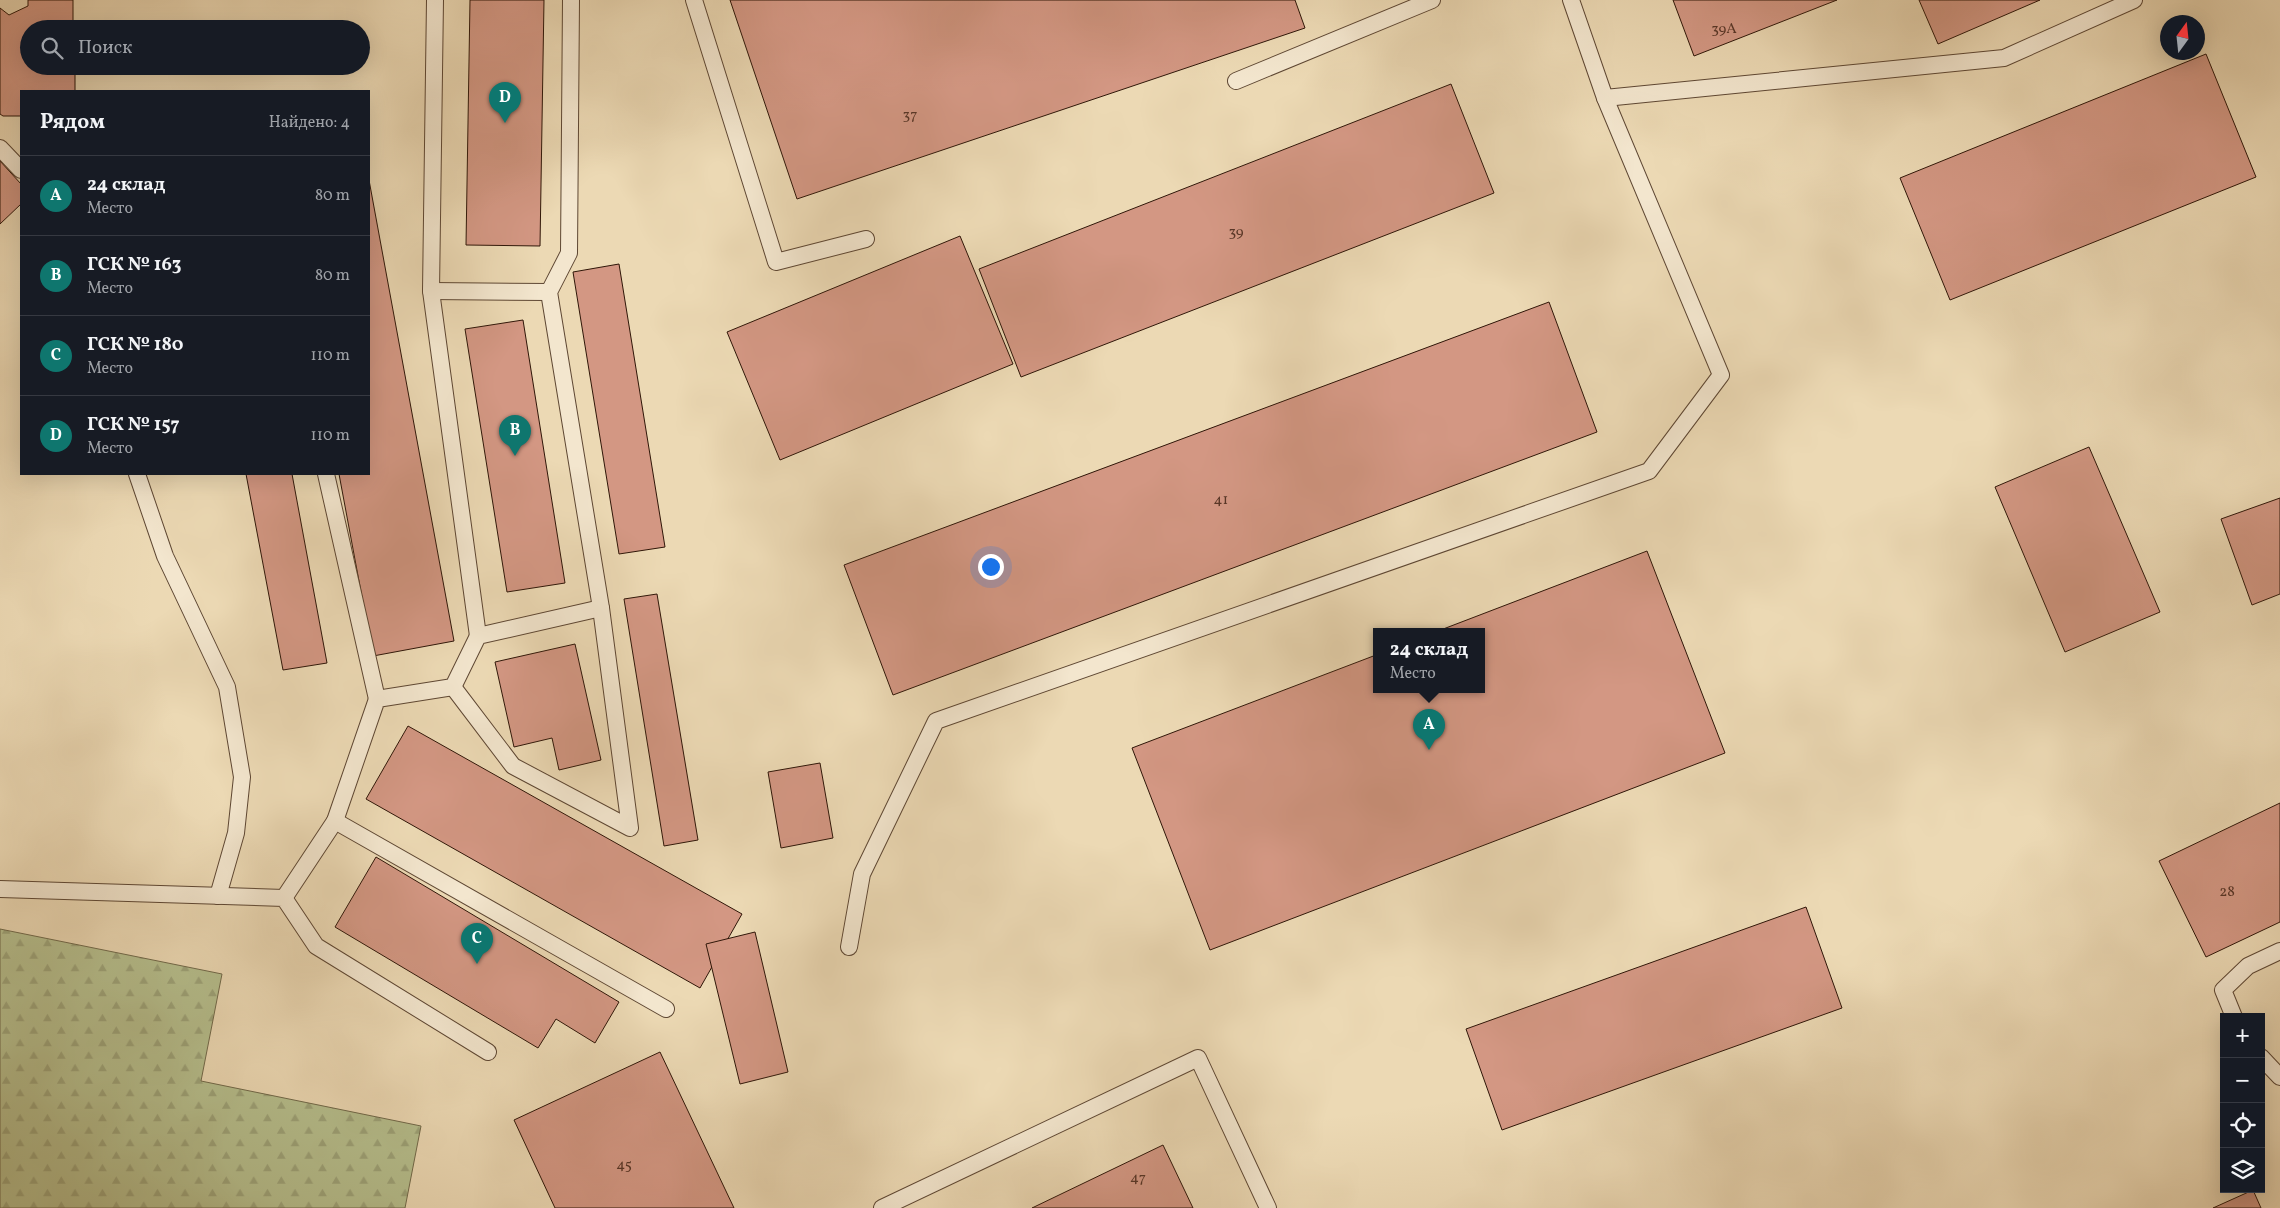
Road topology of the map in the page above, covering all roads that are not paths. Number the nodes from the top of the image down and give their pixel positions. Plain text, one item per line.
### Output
1 (435, 0) edge
2 (571, 0) edge
3 (694, 0) edge
4 (1432, 0) edge
5 (1571, 0) edge
6 (2134, 0) edge
7 (1236, 81) dead end
8 (1605, 98) junction
9 (0, 148) edge
10 (20, 169) edge
11 (866, 239) dead end
12 (431, 291) junction
13 (549, 292) junction
14 (137, 475) edge
15 (326, 475) edge
16 (601, 608) junction
17 (478, 636) junction
18 (453, 686) junction
19 (377, 699) junction
20 (335, 821) junction
21 (0, 889) edge
22 (218, 896) junction
23 (284, 898) junction
24 (849, 946) dead end
25 (2280, 951) edge
26 (666, 1009) dead end
27 (2232, 1013) edge
28 (488, 1052) dead end
29 (2265, 1062) edge
30 (2280, 1077) edge
31 (882, 1208) edge
32 (1268, 1208) edge

1 - 12 lane
2 - 13 lane
3 - 11 lane
4 - 7 lane
5 - 8 lane
6 - 8 lane
8 - 24 lane
9 - 10 lane
12 - 13 lane
12 - 17 lane
13 - 16 lane
14 - 22 lane
15 - 19 lane
16 - 17 lane
16 - 18 lane
17 - 18 lane
18 - 19 lane
19 - 20 lane
20 - 23 lane
20 - 26 lane
21 - 22 lane
22 - 23 lane
23 - 28 lane
25 - 27 lane
29 - 30 lane
31 - 32 lane

